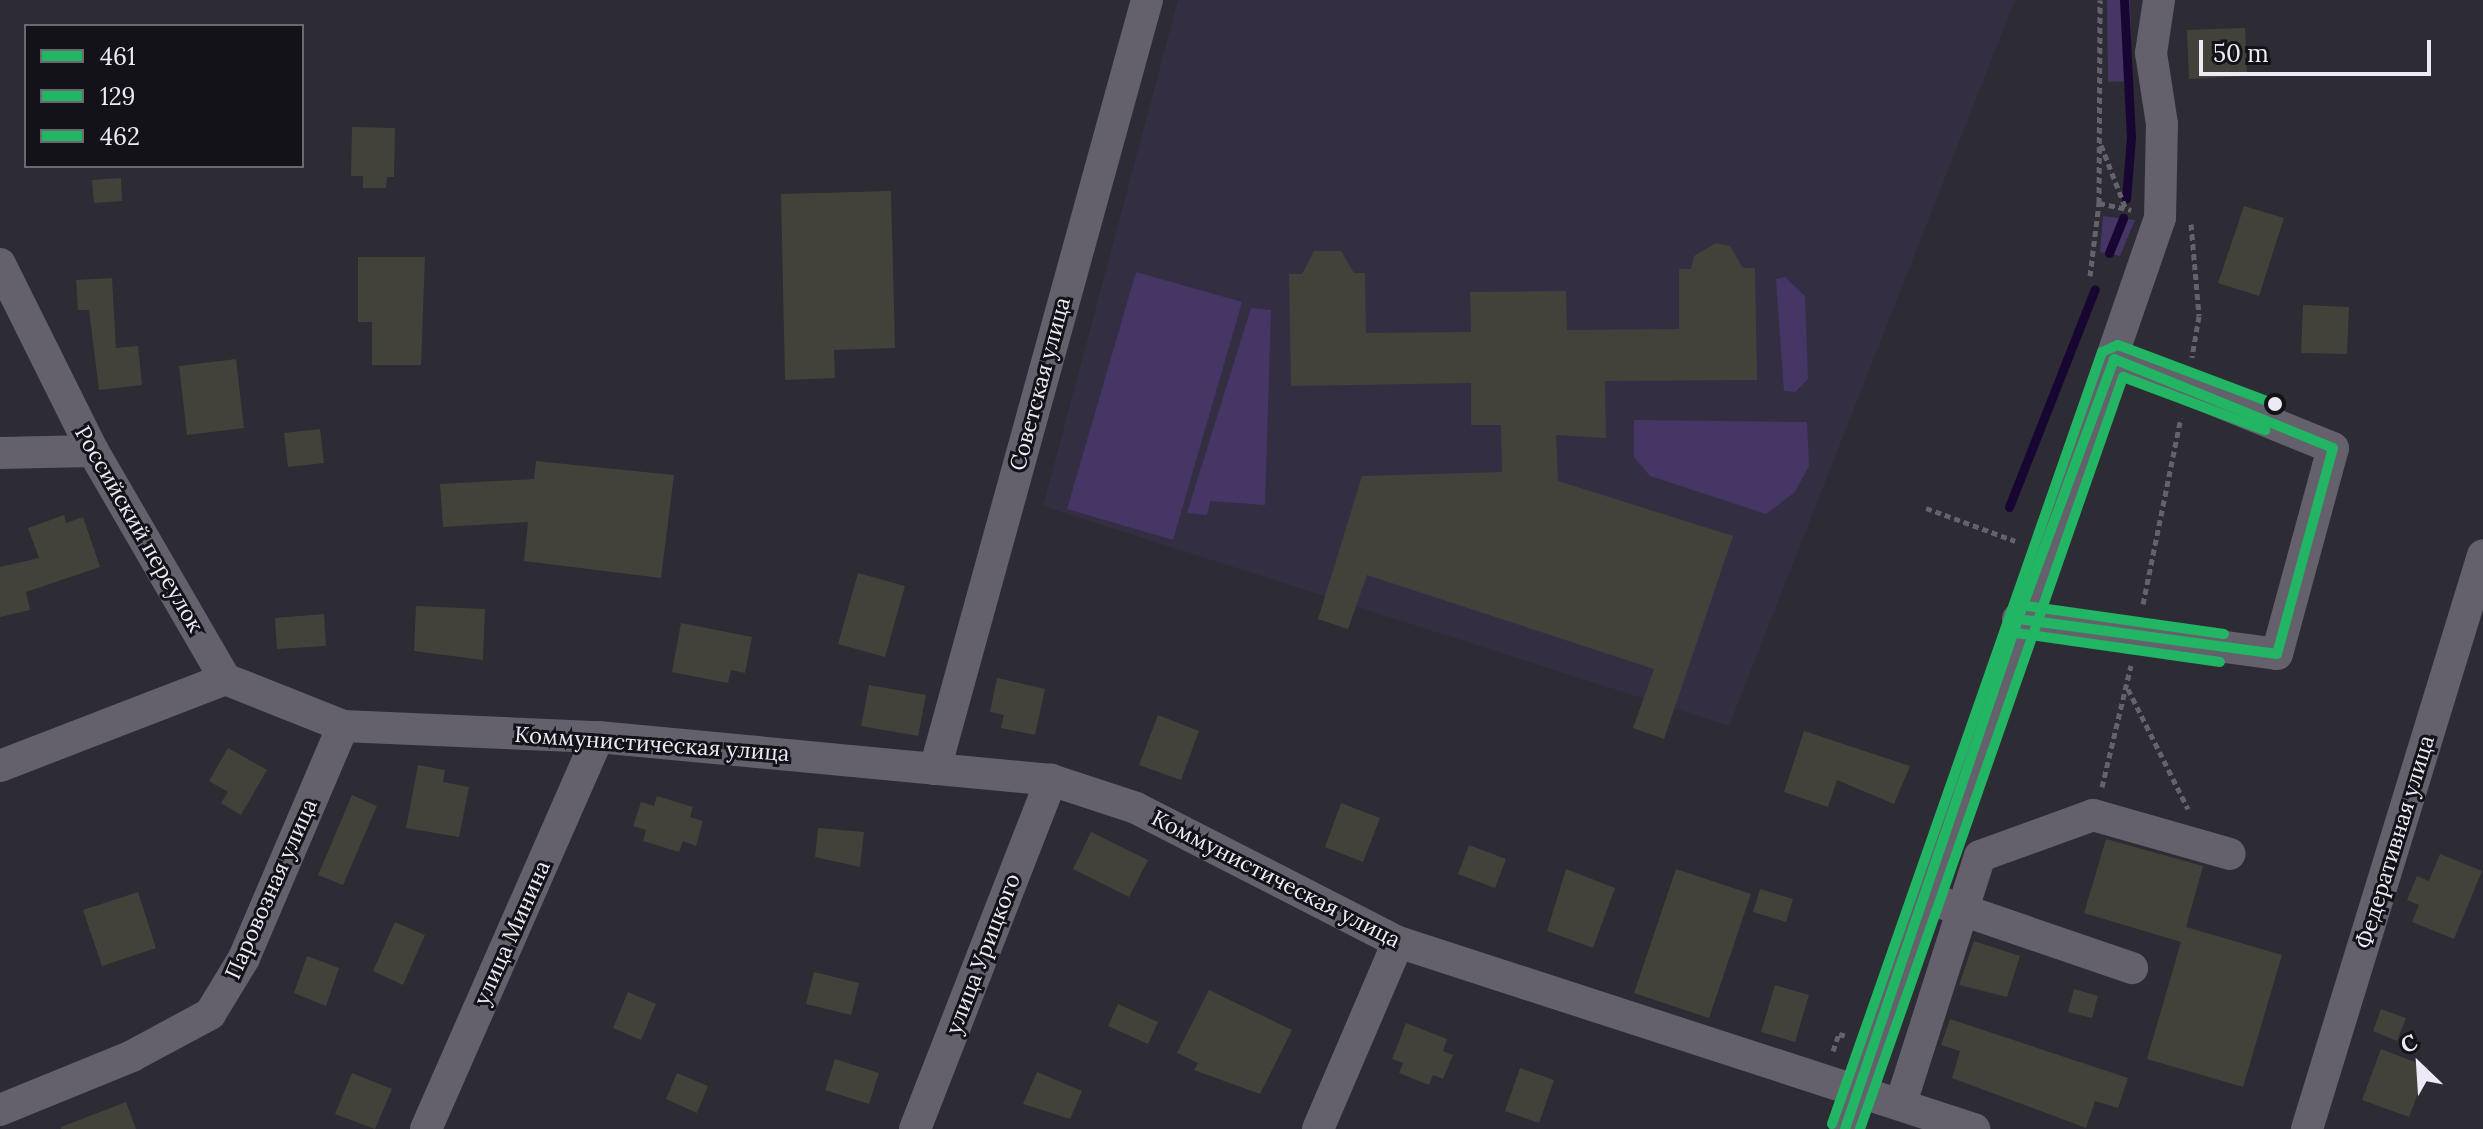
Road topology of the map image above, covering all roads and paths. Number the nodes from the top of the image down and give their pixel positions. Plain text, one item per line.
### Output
1 (1147, 0) edge
2 (2100, 0) edge
3 (2159, 0) edge
4 (2100, 144) junction
5 (2099, 203) junction
6 (2126, 209) junction
7 (2137, 212) dead end
8 (2192, 224) dead end
9 (0, 264) edge
10 (2090, 276) dead end
11 (2114, 359) junction
12 (2191, 363) dead end
13 (93, 451) junction
14 (0, 453) edge
15 (1926, 508) dead end
16 (2042, 551) junction
17 (2483, 555) edge
18 (2018, 619) junction
19 (225, 679) junction
20 (2127, 688) dead end
21 (343, 726) junction
22 (598, 737) junction
23 (0, 766) edge
24 (935, 769) junction
25 (1051, 780) junction
26 (2185, 804) dead end
27 (2230, 854) dead end
28 (1924, 897) junction
29 (1963, 910) junction
30 (1398, 942) junction
31 (2132, 968) dead end
32 (1857, 1094) junction
33 (1901, 1103) junction
34 (0, 1110) edge
35 (426, 1129) edge
36 (915, 1129) edge
37 (1318, 1129) edge
38 (1845, 1129) edge
39 (1974, 1129) edge
40 (2307, 1129) edge

1 - 24 street, Советская улица
2 - 4 path
3 - 11 street
4 - 5 path
4 - 6 path
5 - 6 path
5 - 10 path
6 - 7 path
8 - 12 path
9 - 13 street, Российский переулок
11 - 16 street
11 - 18 street
13 - 14 street
13 - 19 street, Российский переулок
15 - 16 path
16 - 18 street
17 - 40 street, Федеративная улица
18 - 28 street
19 - 21 street
19 - 23 street
20 - 26 path
21 - 22 street, Коммунистическая улица
21 - 34 street, Паровозная улица
22 - 24 street, Коммунистическая улица
22 - 35 street, улица Минина
24 - 25 street, Коммунистическая улица
25 - 30 street, Коммунистическая улица
25 - 36 street, улица Урицкого
27 - 29 street
28 - 29 street
28 - 32 street
29 - 31 street
29 - 33 street
30 - 32 street, Коммунистическая улица
30 - 37 street
32 - 33 street, Коммунистическая улица
32 - 38 street
33 - 39 street, Коммунистическая улица

